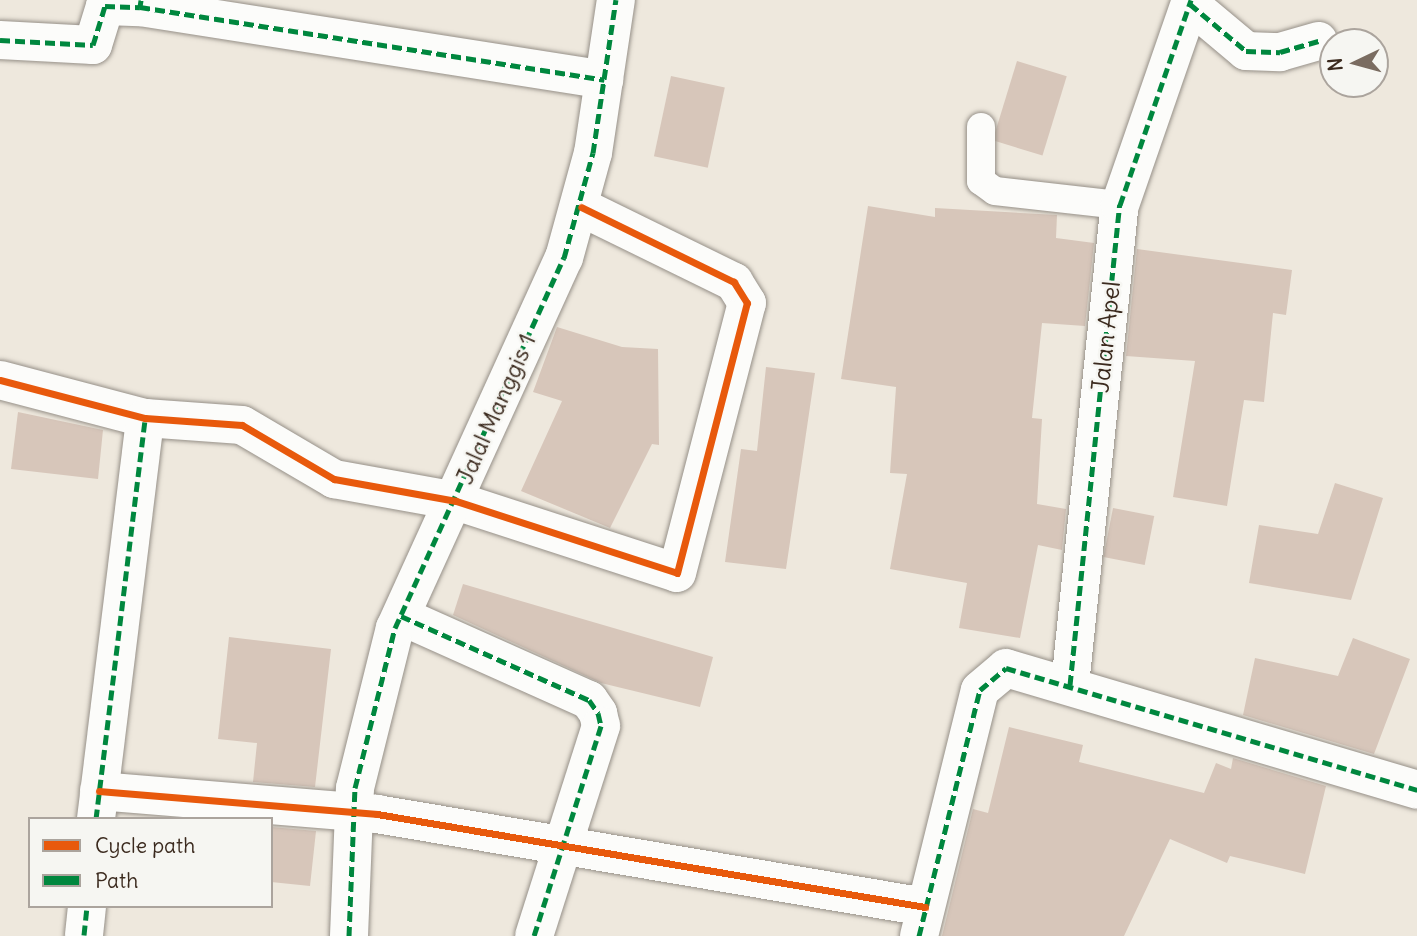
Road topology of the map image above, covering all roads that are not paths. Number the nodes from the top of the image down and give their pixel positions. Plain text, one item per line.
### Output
1 (616, 0) edge
2 (1191, 2) edge
3 (141, 4) edge
4 (0, 40) edge
5 (1318, 41) dead end
6 (604, 80) junction
7 (981, 127) dead end
8 (1120, 205) junction
9 (581, 207) junction
10 (0, 380) edge
11 (145, 418) junction
12 (456, 501) junction
13 (401, 616) junction
14 (1070, 685) junction
15 (1417, 790) edge
16 (97, 805) edge
17 (353, 812) junction
18 (559, 847) junction
19 (922, 922) edge
20 (349, 936) edge
21 (534, 936) edge

1 - 6 street, Jalal Manggis 1
2 - 5 street
2 - 8 street, Jalan Apel
3 - 4 street
3 - 6 street
6 - 9 street, Jalal Manggis 1
7 - 8 lane
8 - 14 street, Jalan Apel
9 - 12 street, Jalal Manggis 1
9 - 12 street
10 - 11 street
11 - 12 street
11 - 16 street
12 - 13 street, Jalal Manggis 1
13 - 17 street, Jalal Manggis 1
13 - 18 street
14 - 15 street
14 - 19 street
16 - 17 street
17 - 18 street
17 - 20 street, Jalal Manggis 1
18 - 19 street
18 - 21 street

